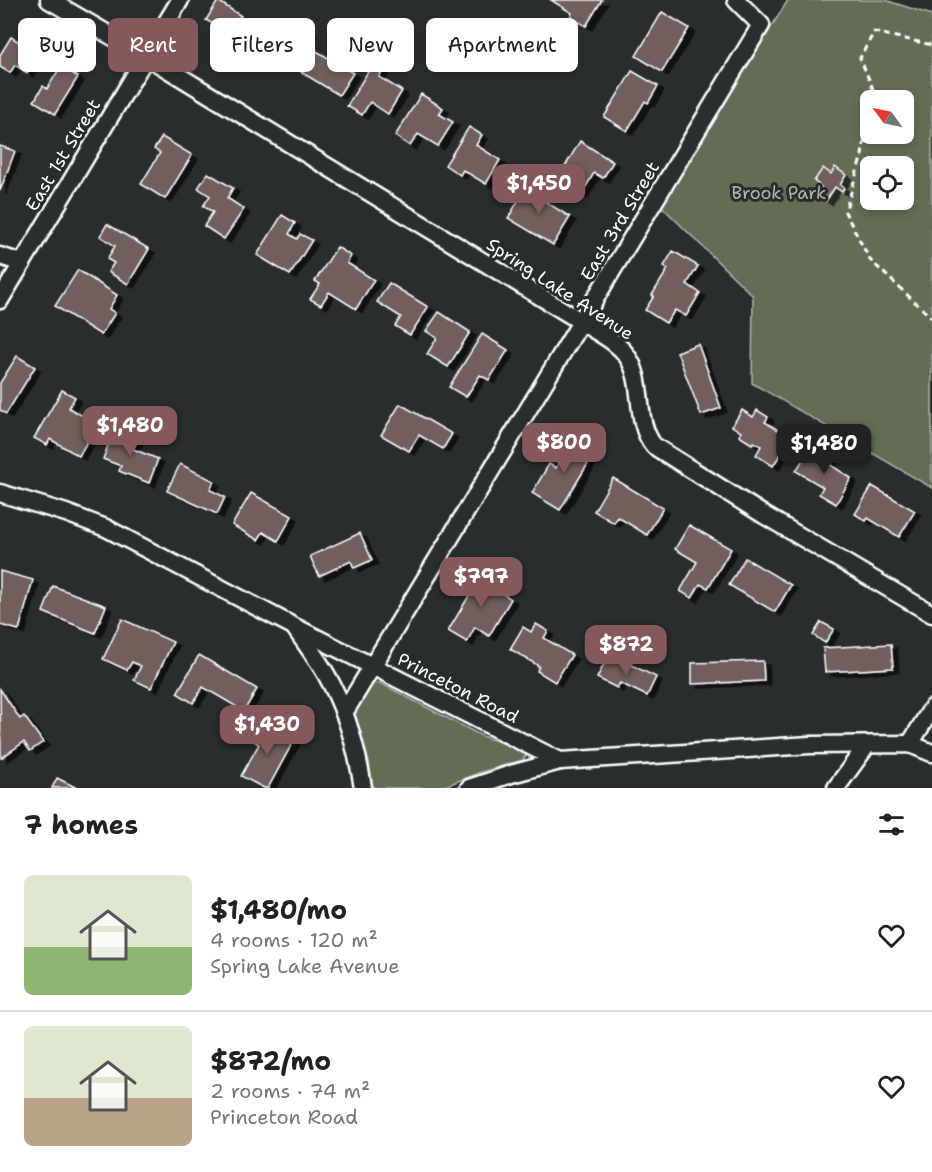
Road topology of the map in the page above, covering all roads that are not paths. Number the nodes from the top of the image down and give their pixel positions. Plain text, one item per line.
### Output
1 (49, 0) edge
2 (180, 0) edge
3 (736, 0) edge
4 (169, 18) edge
5 (108, 34) edge
6 (136, 72) edge
7 (172, 72) edge
8 (0, 256) edge
9 (21, 263) junction
10 (0, 300) edge
11 (582, 322) junction
12 (0, 492) edge
13 (932, 615) edge
14 (294, 627) junction
15 (373, 666) junction
16 (932, 708) edge
17 (344, 713) junction
18 (910, 744) junction
19 (867, 745) junction
20 (932, 753) edge
21 (560, 761) junction
22 (363, 788) edge
23 (469, 788) edge
24 (836, 788) edge

1 - 5 street, Spring Lake Avenue
2 - 4 street, East 1st Street
3 - 11 street, East 3rd Street
6 - 9 street, East 1st Street
7 - 11 street, Spring Lake Avenue
8 - 9 street
9 - 10 street, East 1st Street
11 - 13 street, Spring Lake Avenue
11 - 15 street, East 3rd Street
12 - 14 street, Princeton Road
14 - 15 street, Princeton Road
14 - 17 street
15 - 17 street, East 3rd Street
15 - 21 street, Princeton Road
16 - 18 street
17 - 22 street
18 - 19 street
18 - 20 street
19 - 21 street
19 - 24 street
21 - 23 street

